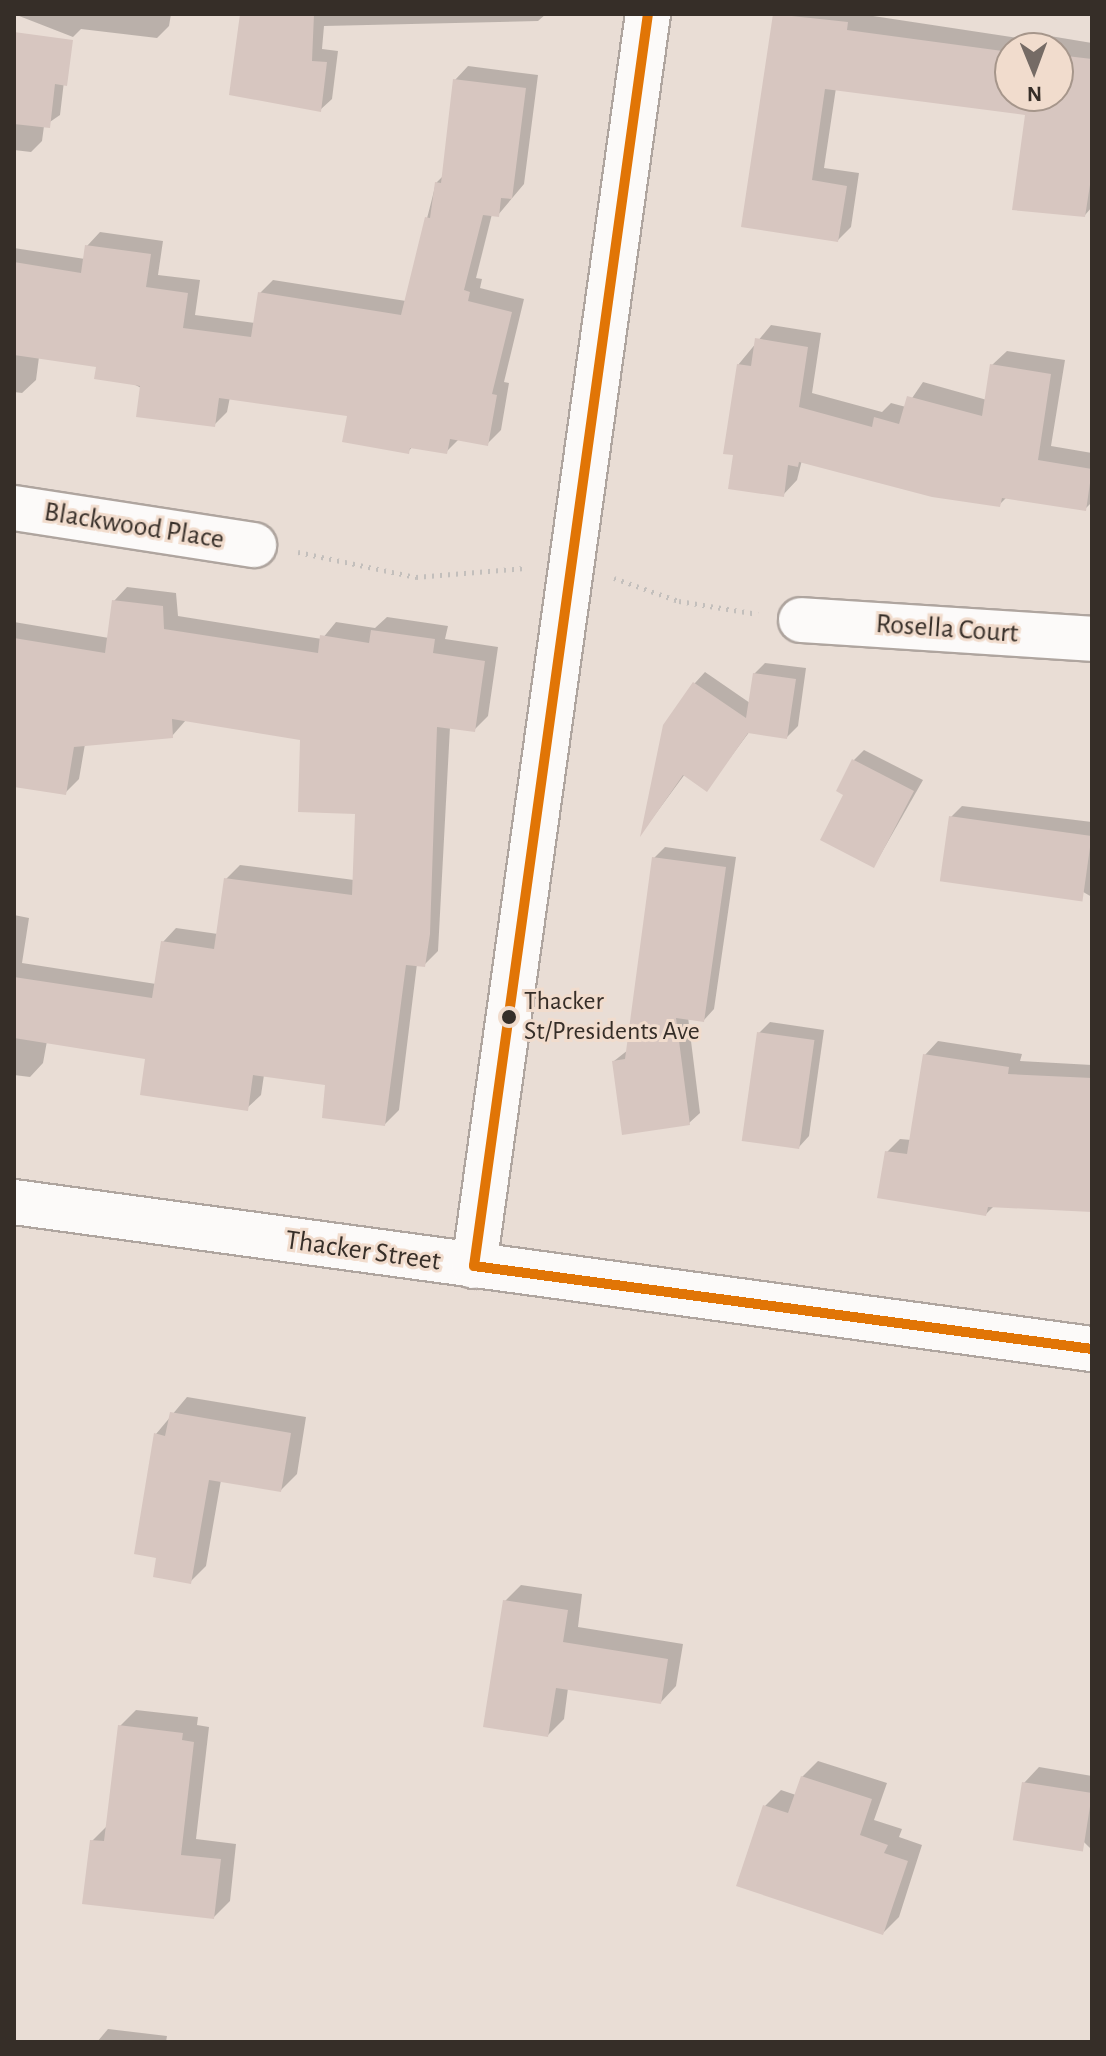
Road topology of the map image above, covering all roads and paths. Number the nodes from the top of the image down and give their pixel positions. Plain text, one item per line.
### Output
1 (648, 14) edge
2 (14, 508) edge
3 (254, 545) joint
4 (572, 570) junction
5 (801, 620) joint
6 (1092, 639) edge
7 (14, 1202) edge
8 (474, 1266) junction
9 (1092, 1349) edge

1 - 4 street
2 - 3 street, Blackwood Place
3 - 4 path
4 - 5 path
4 - 8 street
5 - 6 street, Rosella Court
7 - 8 street, Thacker Street
8 - 9 street, Thacker Street

